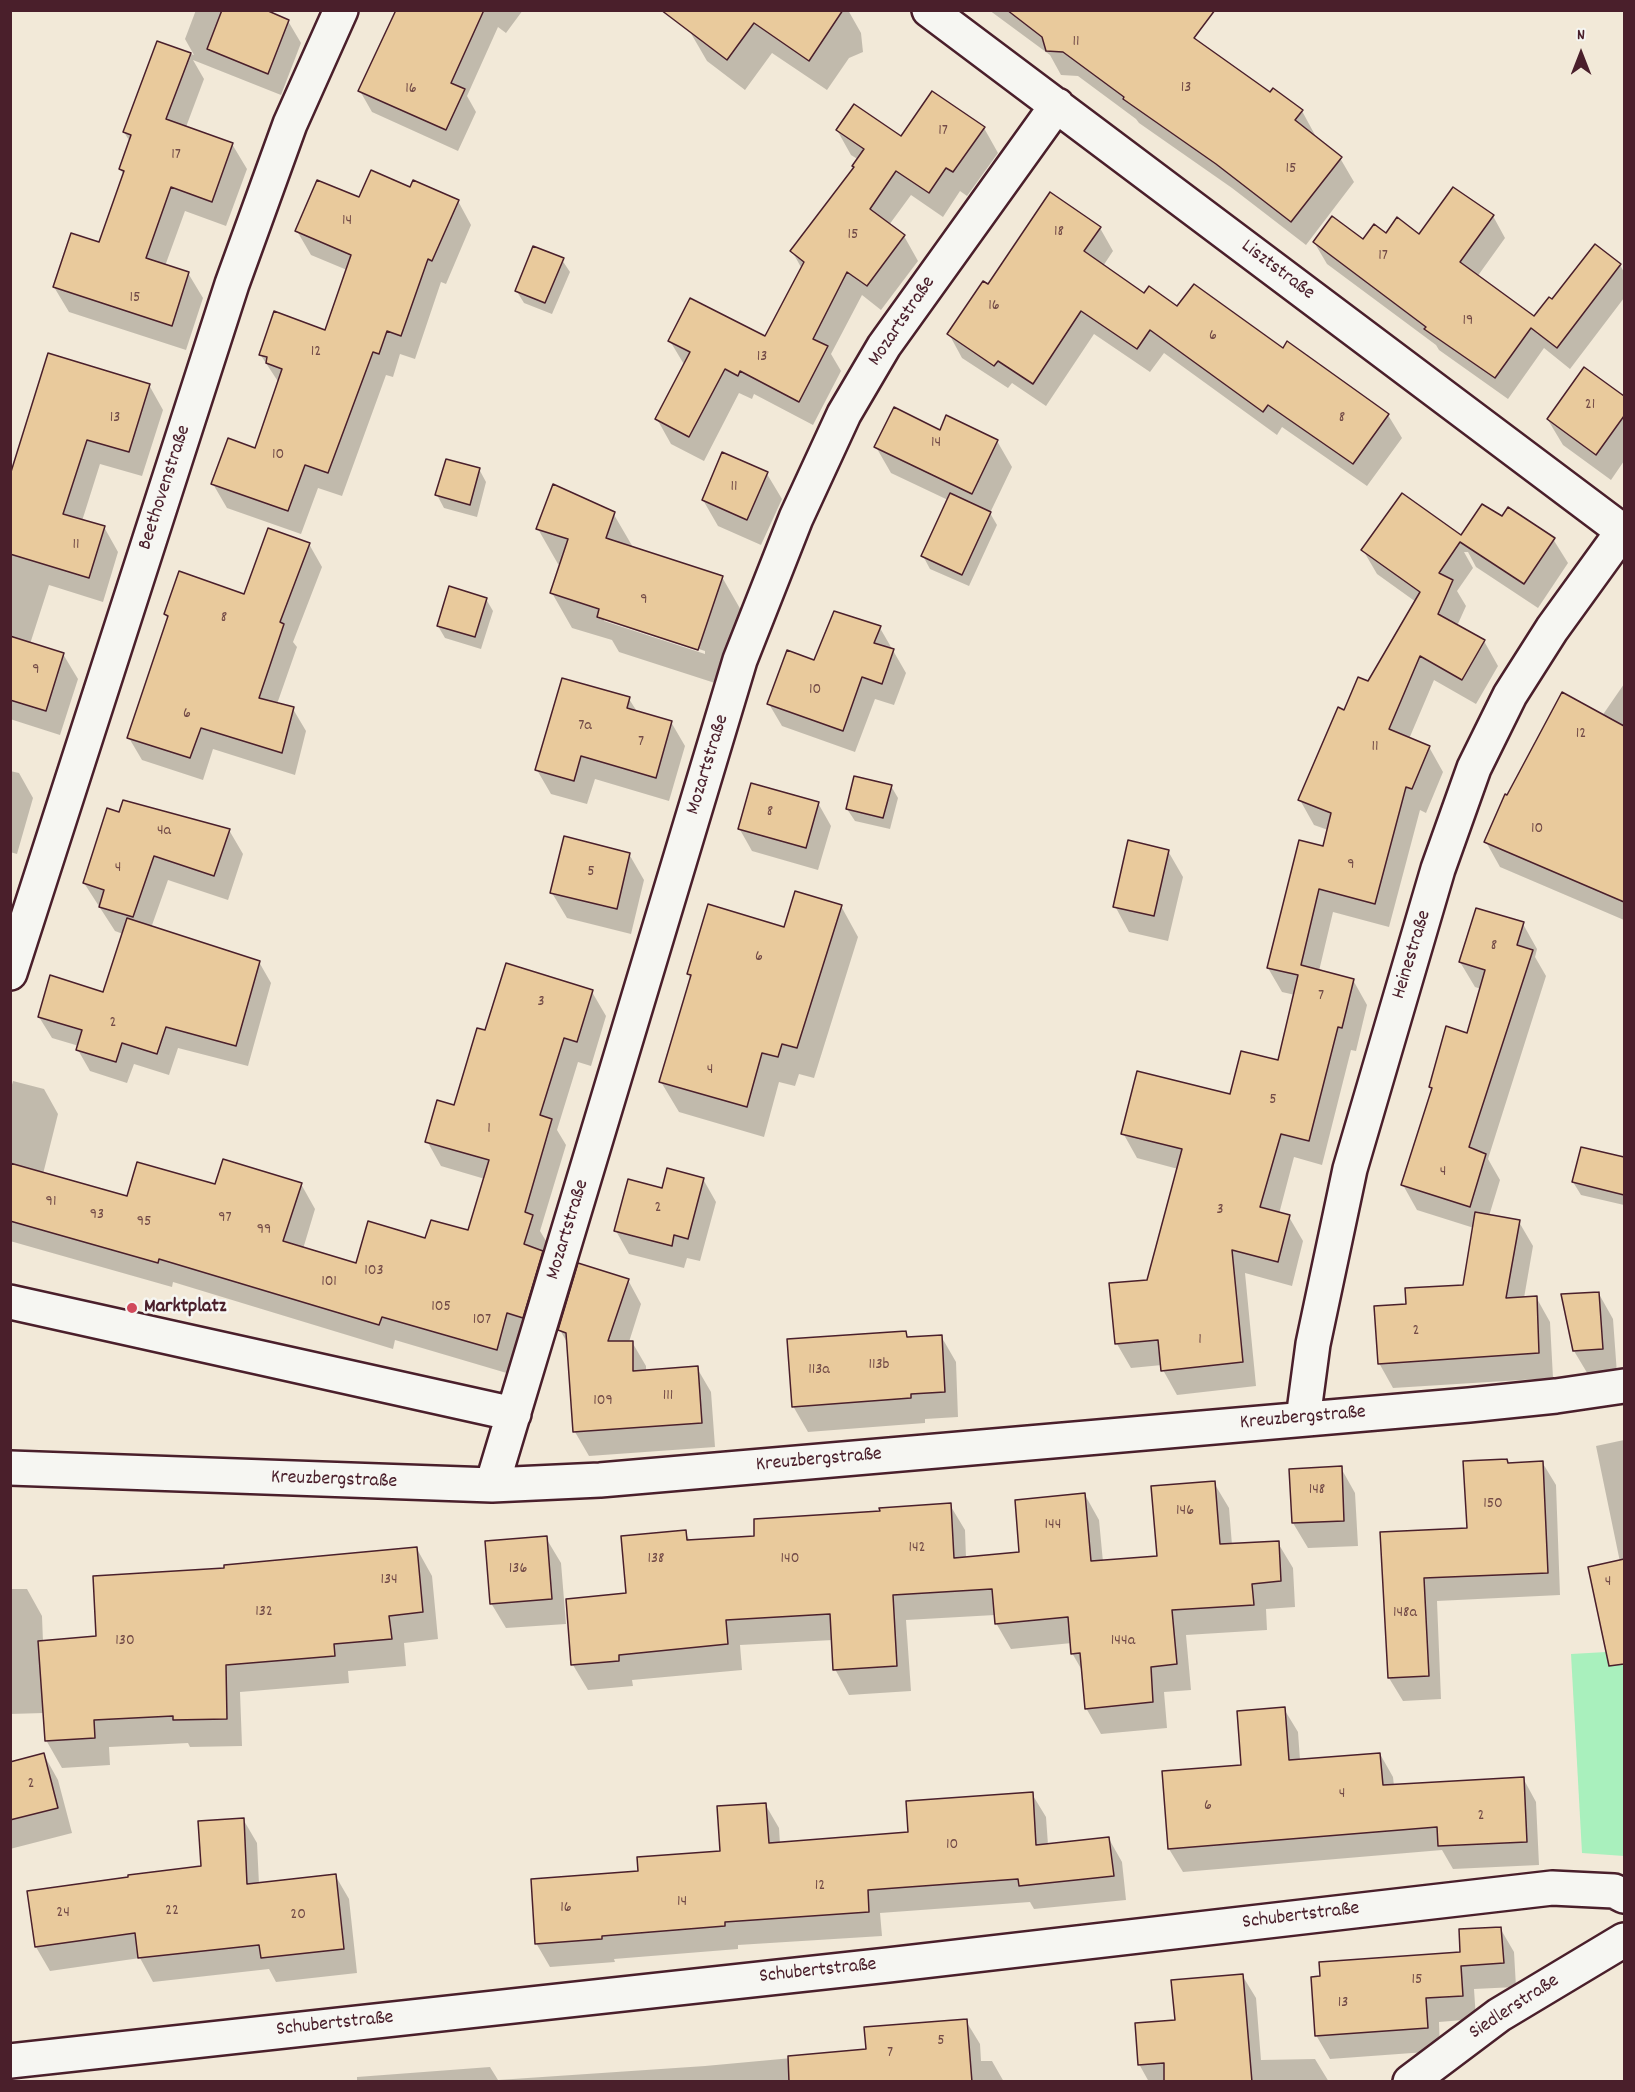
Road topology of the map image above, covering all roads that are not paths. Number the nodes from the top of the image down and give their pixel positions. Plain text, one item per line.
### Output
1 (341, 10) edge
2 (929, 10) edge
3 (1057, 105) junction
4 (1624, 532) edge
5 (10, 973) edge
6 (10, 1302) edge
7 (1624, 1386) edge
8 (514, 1414) junction
9 (1303, 1419) junction
10 (10, 1468) edge
11 (492, 1485) junction
12 (1624, 1896) edge
13 (1624, 1940) edge
14 (10, 2061) edge
15 (10, 2071) edge
16 (14, 2082) edge
17 (1410, 2082) edge

1 - 5 street, Beethovenstraße
2 - 3 street, Lisztstraße
3 - 4 street, Lisztstraße
3 - 8 street, Mozartstraße
4 - 9 street, Heinestraße
6 - 8 street
7 - 9 street, Kreuzbergstraße
8 - 11 street, Mozartstraße
9 - 11 street, Kreuzbergstraße
10 - 11 street, Kreuzbergstraße
12 - 14 street, Schubertstraße
13 - 17 street, Siedlerstraße
15 - 16 street

